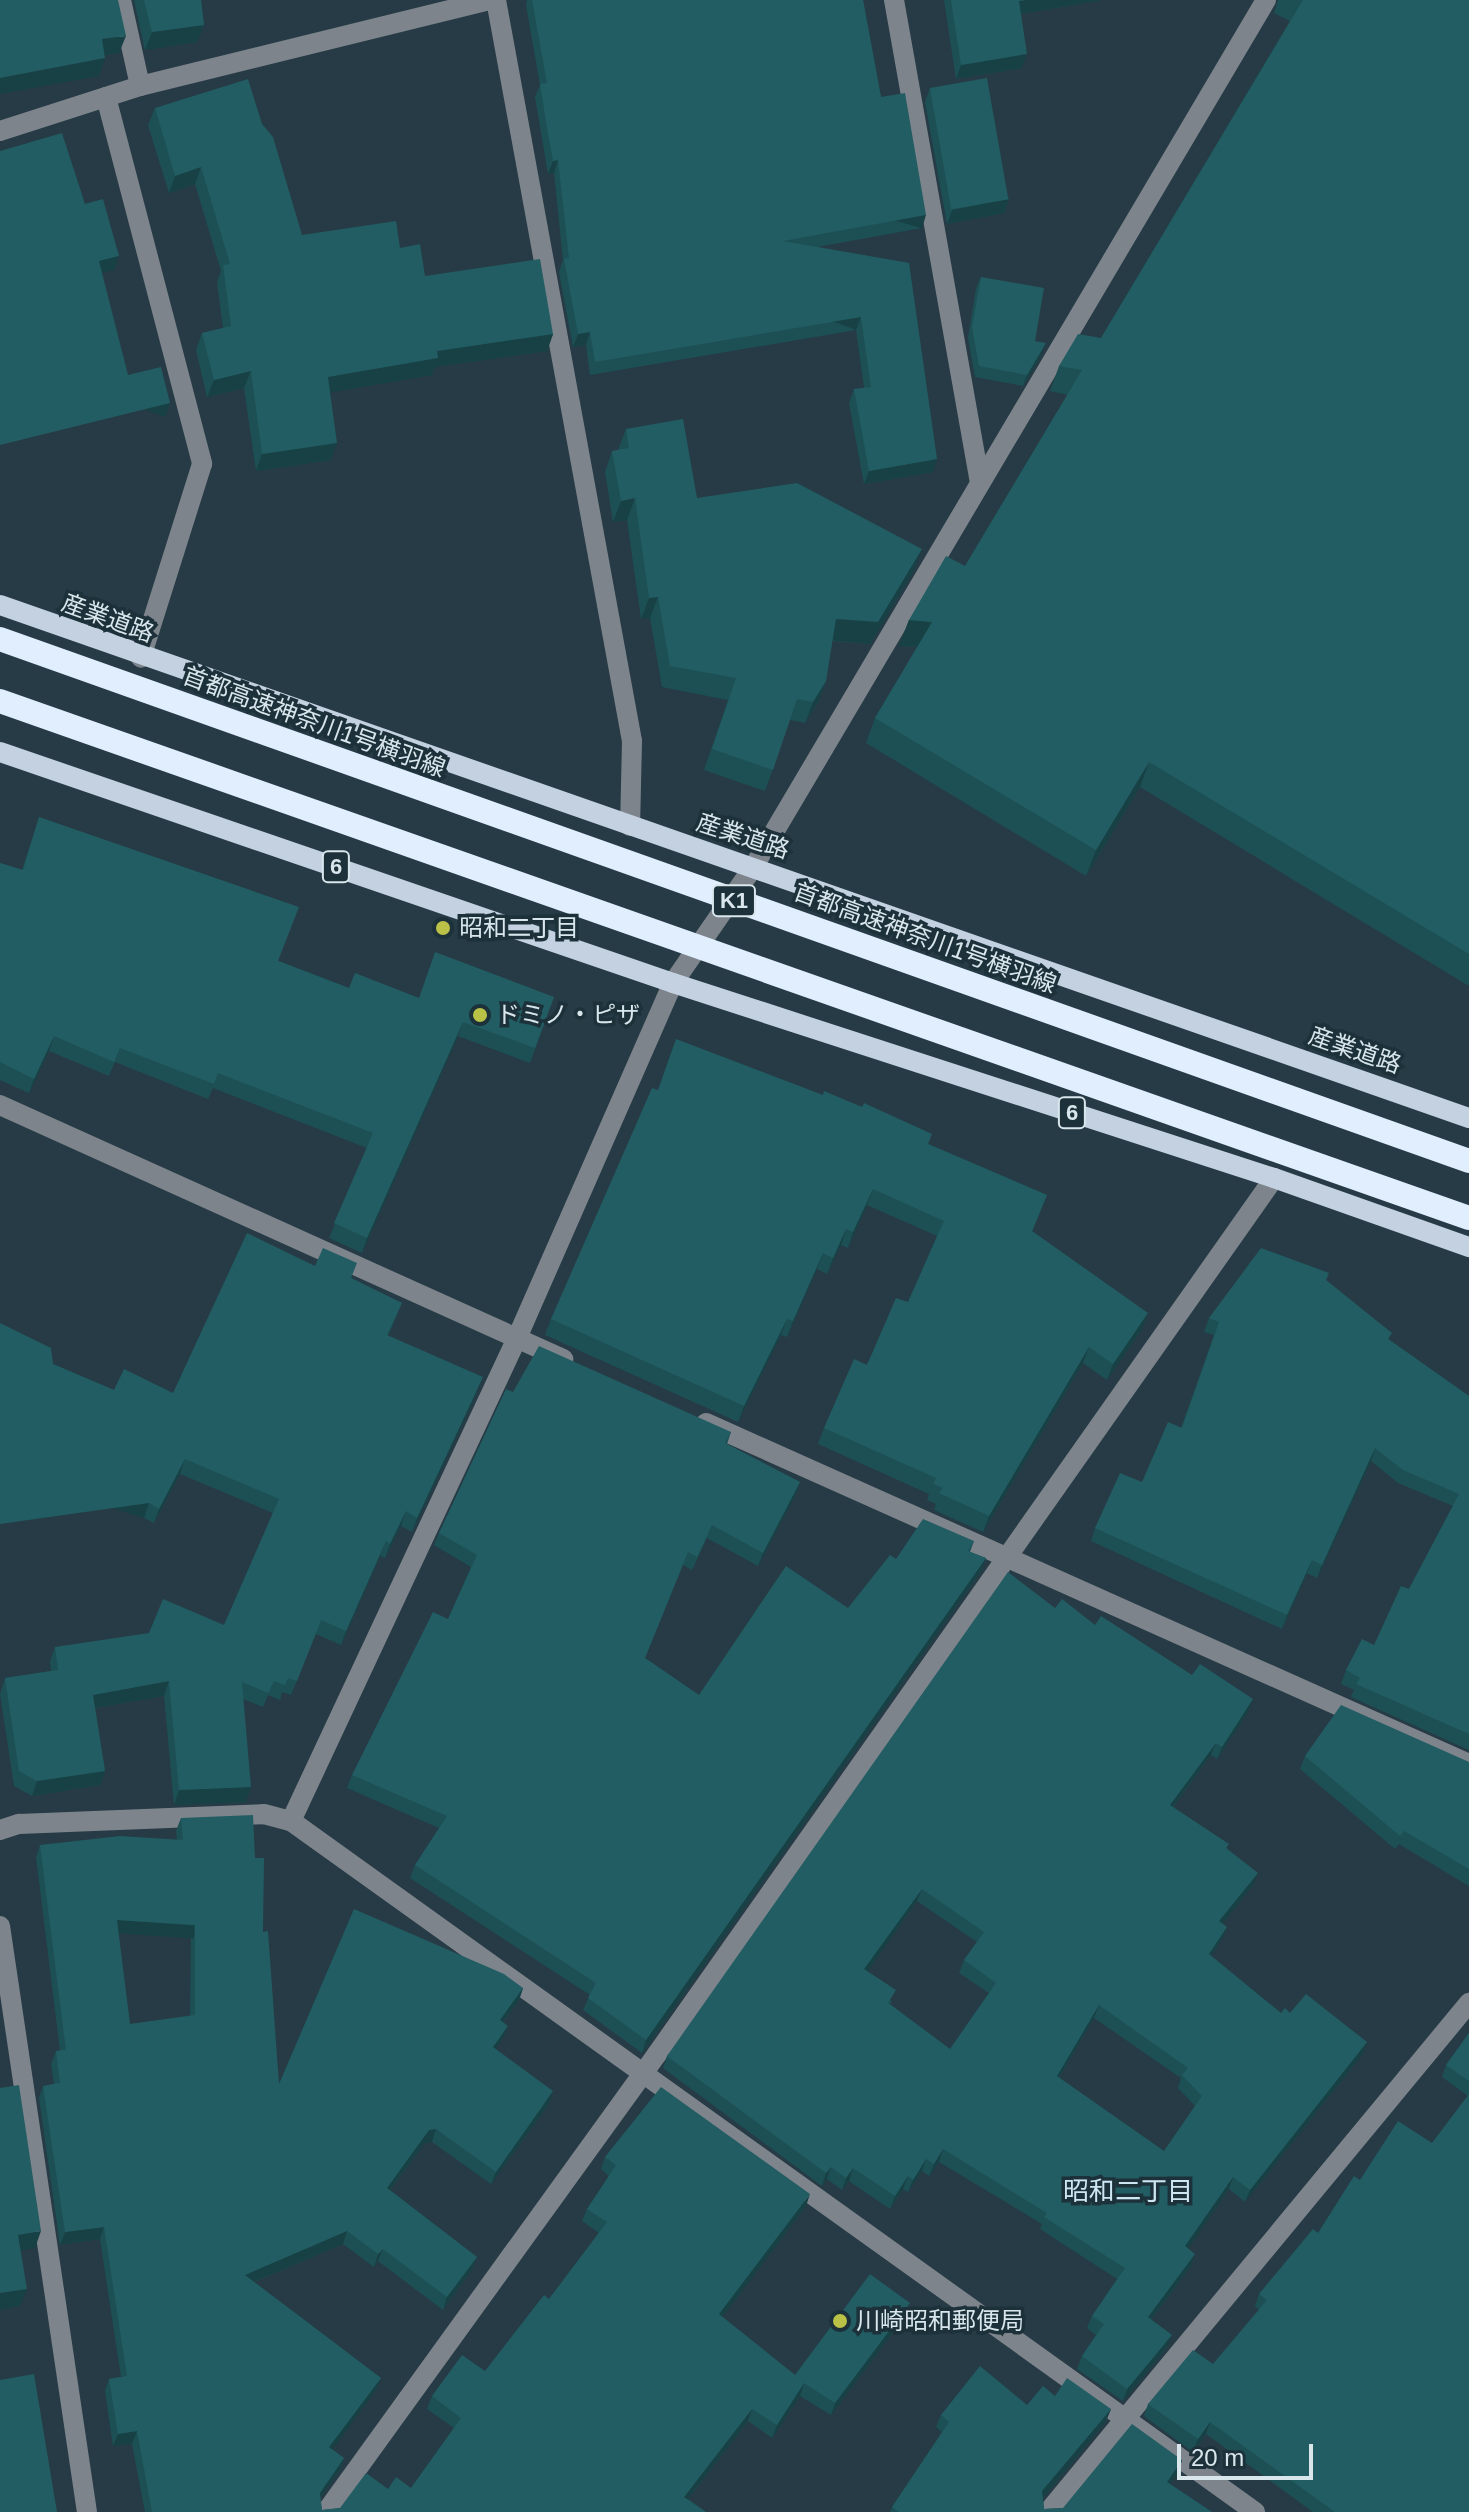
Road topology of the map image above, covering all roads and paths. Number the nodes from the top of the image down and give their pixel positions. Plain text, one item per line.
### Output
1 (121, 0) edge
2 (493, 0) edge
3 (894, 0) edge
4 (1266, 0) edge
5 (140, 86) junction
6 (106, 97) junction
7 (0, 131) edge
8 (980, 481) junction
9 (0, 605) edge
10 (0, 639) edge
11 (141, 658) junction
12 (0, 701) edge
13 (0, 752) edge
14 (630, 826) junction
15 (754, 866) junction
16 (673, 983) junction
17 (0, 1105) edge
18 (1469, 1118) edge
19 (1469, 1161) edge
20 (1274, 1178) junction
21 (1469, 1218) edge
22 (1469, 1247) edge
23 (517, 1338) junction
24 (585, 1369) edge
25 (681, 1412) edge
26 (1008, 1557) junction
27 (1469, 1764) edge
28 (291, 1821) junction
29 (0, 1830) edge
30 (0, 1926) edge
31 (1469, 2003) edge
32 (644, 2073) junction
33 (1127, 2417) junction
34 (87, 2512) edge
35 (326, 2512) edge
36 (1048, 2512) edge
37 (1255, 2512) edge

1 - 5 street
2 - 5 street
2 - 14 street
3 - 8 street
4 - 8 street
5 - 6 street
6 - 7 street
6 - 11 street
8 - 15 street
9 - 11 main road, 産業道路
10 - 19 highway, 首都高速神奈川1号横羽線 / K1, bridge
11 - 14 main road, 産業道路
12 - 21 highway, K1, bridge
13 - 16 main road, 6
14 - 15 main road, 産業道路
15 - 16 street
15 - 18 main road, 産業道路
16 - 20 main road, 6
16 - 23 street
17 - 23 street
20 - 22 main road, 6
20 - 26 street
23 - 24 street
23 - 28 street
25 - 26 street
26 - 27 street
26 - 32 street
28 - 29 street
28 - 32 street
30 - 34 street
31 - 33 street
32 - 33 street
32 - 35 street
33 - 36 street
33 - 37 street

